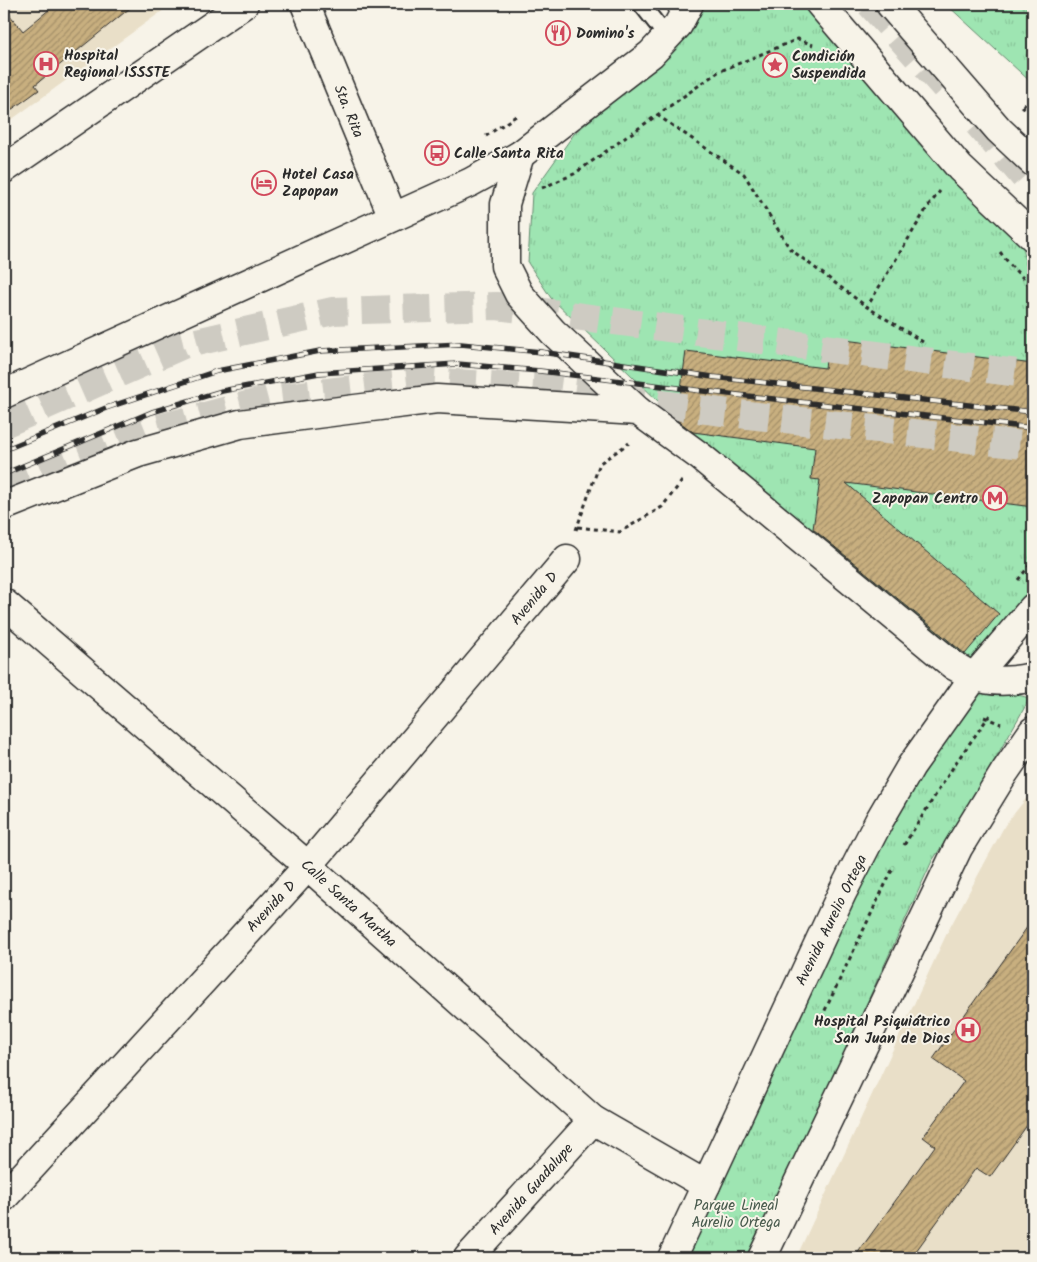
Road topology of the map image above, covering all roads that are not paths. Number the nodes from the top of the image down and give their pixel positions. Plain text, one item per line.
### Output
1 (244, 4) edge
2 (305, 4) edge
3 (641, 4) edge
4 (690, 4) edge
5 (820, 4) edge
6 (890, 4) edge
7 (667, 38) junction
8 (520, 155) junction
9 (1033, 162) edge
10 (4, 169) edge
11 (393, 217) junction
12 (1033, 237) edge
13 (4, 394) edge
14 (647, 418) junction
15 (4, 506) edge
16 (567, 559) road end
17 (4, 603) edge
18 (1033, 608) edge
19 (974, 676) junction
20 (1026, 679) edge
21 (1033, 731) edge
22 (308, 866) junction
23 (593, 1120) junction
24 (706, 1185) junction
25 (4, 1197) edge
26 (468, 1258) edge
27 (672, 1258) edge
28 (762, 1258) edge

1 - 10 main road
2 - 11 main road, Sta. Rita
3 - 7 lane
4 - 7 main road
5 - 12 main road
6 - 9 main road
7 - 8 main road
8 - 11 main road
8 - 14 main road
11 - 13 main road
14 - 15 main road
14 - 19 main road
16 - 22 main road, Avenida D
17 - 22 main road, Calle Santa Martha
18 - 19 main road, Avenida Aurelio Ortega
19 - 20 main road
19 - 24 main road, Avenida Aurelio Ortega
21 - 28 main road
22 - 23 main road, Calle Santa Martha
22 - 25 main road, Avenida D
23 - 24 main road, Calle Santa Martha
23 - 26 main road, Avenida Guadalupe
24 - 27 main road, Avenida Aurelio Ortega

